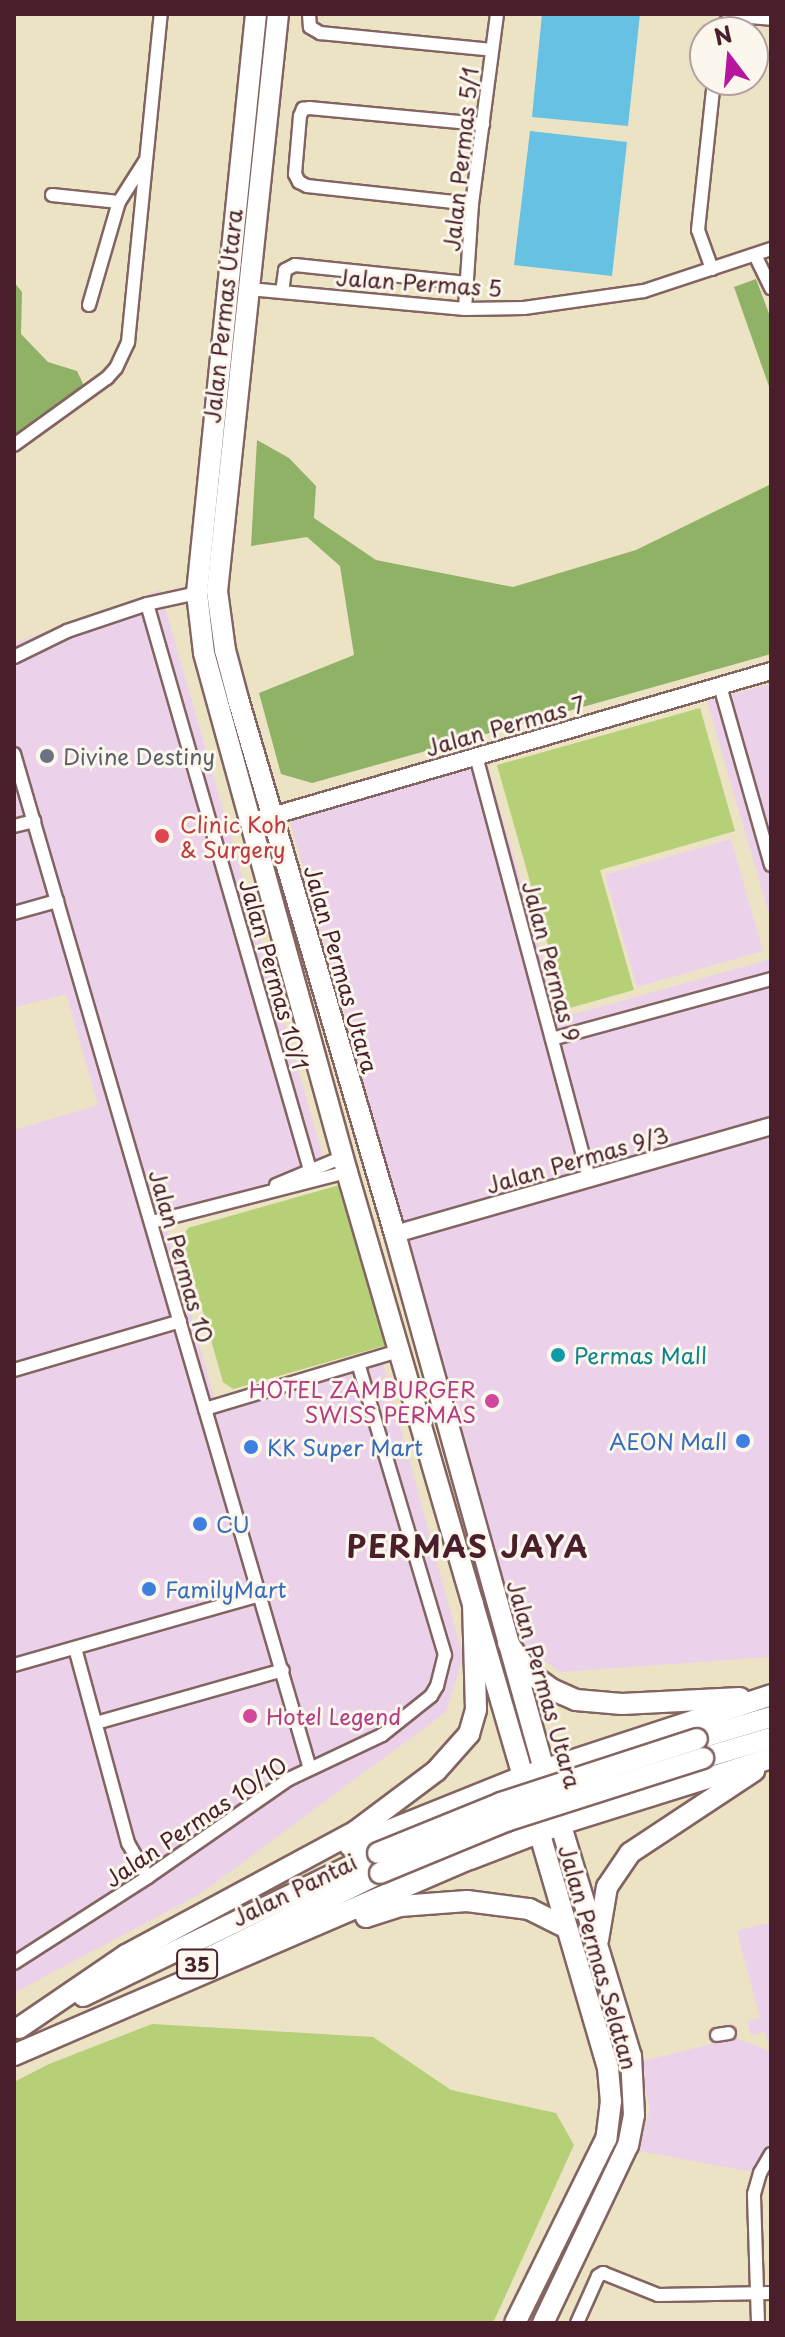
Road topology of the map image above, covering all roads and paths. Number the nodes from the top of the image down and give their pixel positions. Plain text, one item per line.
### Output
1 (161, 14) edge
2 (256, 14) edge
3 (278, 14) edge
4 (497, 14) edge
5 (310, 20) edge
6 (492, 50) junction
7 (712, 96) edge
8 (483, 124) junction
9 (146, 158) junction
10 (52, 195) dead end
11 (119, 202) junction
12 (472, 204) junction
13 (771, 249) edge
14 (755, 255) junction
15 (712, 269) junction
16 (467, 283) junction
17 (771, 288) edge
18 (249, 289) junction
19 (282, 292) junction
20 (89, 305) dead end
21 (465, 309) junction
22 (14, 445) edge
23 (197, 593) junction
24 (147, 604) junction
25 (14, 657) edge
26 (771, 671) edge
27 (720, 686) junction
28 (14, 754) edge
29 (476, 756) junction
30 (272, 815) junction
31 (34, 821) junction
32 (251, 822) junction
33 (14, 826) edge
34 (771, 865) edge
35 (57, 901) junction
36 (14, 913) edge
37 (771, 979) edge
38 (322, 983) junction
39 (300, 992) junction
40 (552, 1039) junction
41 (771, 1126) edge
42 (345, 1164) junction
43 (310, 1170) junction
44 (589, 1177) junction
45 (270, 1189) junction
46 (152, 1222) junction
47 (395, 1234) junction
48 (180, 1321) junction
49 (398, 1351) junction
50 (359, 1366) junction
51 (14, 1370) edge
52 (205, 1409) junction
53 (260, 1595) junction
54 (473, 1603) junction
55 (508, 1643) junction
56 (75, 1648) junction
57 (14, 1665) edge
58 (283, 1670) junction
59 (771, 1696) edge
60 (771, 1717) edge
61 (96, 1723) junction
62 (771, 1738) edge
63 (700, 1748) junction
64 (605, 1750) junction
65 (771, 1759) edge
66 (310, 1769) junction
67 (544, 1770) junction
68 (522, 1777) junction
69 (460, 1801) junction
70 (622, 1804) junction
71 (561, 1824) junction
72 (539, 1832) junction
73 (482, 1854) junction
74 (379, 1863) junction
75 (148, 1877) junction
76 (246, 1889) junction
77 (567, 1928) junction
78 (598, 1940) junction
79 (283, 1942) junction
80 (14, 1963) edge
81 (16, 2029) edge
82 (14, 2055) edge
83 (771, 2154) edge
84 (764, 2293) edge
85 (515, 2323) edge
86 (543, 2323) edge
87 (577, 2323) edge
88 (758, 2323) edge

1 - 9 street
2 - 23 main road, Jalan Permas Utara
3 - 18 main road, Jalan Permas Utara
4 - 6 street, Jalan Permas 5/1
5 - 6 street
6 - 8 street, Jalan Permas 5/1
7 - 15 street
8 - 12 street, Jalan Permas 5/1
8 - 12 street
9 - 11 street
9 - 22 street
10 - 11 street
11 - 20 street
12 - 16 street, Jalan Permas 5/1
13 - 14 street, Jalan Permas 5
14 - 15 street, Jalan Permas 5
14 - 17 street
15 - 21 street, Jalan Permas 5
16 - 19 street
16 - 21 street, Jalan Permas 5/1
18 - 19 street, Jalan Permas 5
18 - 30 main road, Jalan Permas Utara
19 - 21 street, Jalan Permas 5
23 - 24 street
23 - 32 main road, Jalan Permas Utara
24 - 25 street
24 - 43 street, Jalan Permas 10/1
26 - 27 street, Jalan Permas 7
27 - 29 street, Jalan Permas 7
27 - 34 street
28 - 31 street, Jalan Permas 10
29 - 30 street, Jalan Permas 7
29 - 40 street, Jalan Permas 9
30 - 32 street, Jalan Permas 7
30 - 38 main road, Jalan Permas Utara
31 - 33 street
31 - 35 street, Jalan Permas 10
32 - 39 main road, Jalan Permas Utara
35 - 36 street
35 - 46 street, Jalan Permas 10
37 - 40 street
38 - 39 main road
38 - 47 main road, Jalan Permas Utara
39 - 42 main road, Jalan Permas Utara
40 - 44 street, Jalan Permas 9
41 - 44 street, Jalan Permas 9/3
42 - 43 street
42 - 45 street
42 - 49 main road, Jalan Permas Utara
43 - 45 street
44 - 47 street, Jalan Permas 9/3
45 - 46 street
46 - 48 street, Jalan Permas 10
47 - 55 main road, Jalan Permas Utara
48 - 51 street
48 - 52 street, Jalan Permas 10
49 - 50 street
49 - 54 main road, Jalan Permas Utara
50 - 52 street
50 - 66 street, Jalan Permas 10/10
52 - 53 street, Jalan Permas 10
53 - 56 street
53 - 58 street, Jalan Permas 10
54 - 68 main road, Jalan Permas Utara
54 - 76 main road
55 - 59 main road
55 - 67 main road, Jalan Permas Utara
56 - 57 street
56 - 61 street
58 - 61 street
58 - 66 street, Jalan Permas 10
59 - 64 main road
60 - 63 main road, 35
61 - 75 street
62 - 63 main road, 35
63 - 74 main road, 35, bridge
64 - 67 main road
64 - 70 main road
65 - 70 main road
65 - 78 main road
66 - 75 street, Jalan Permas 10/10
67 - 68 main road
67 - 71 main road, Jalan Permas Utara
68 - 69 main road
68 - 72 main road, Jalan Permas Selatan
69 - 73 main road
69 - 76 main road
70 - 71 main road
71 - 72 main road
71 - 78 main road, Jalan Permas Selatan
72 - 73 main road
72 - 77 main road, Jalan Permas Selatan
73 - 79 main road
74 - 81 main road, Jalan Pantai / 35
74 - 82 main road, Jalan Pantai / 35
75 - 80 street, Jalan Permas 10/10
76 - 81 main road
77 - 79 main road
77 - 85 main road, Jalan Permas Selatan
78 - 86 main road, Jalan Permas Selatan
79 - 82 main road
83 - 84 street
84 - 87 street
84 - 88 street

